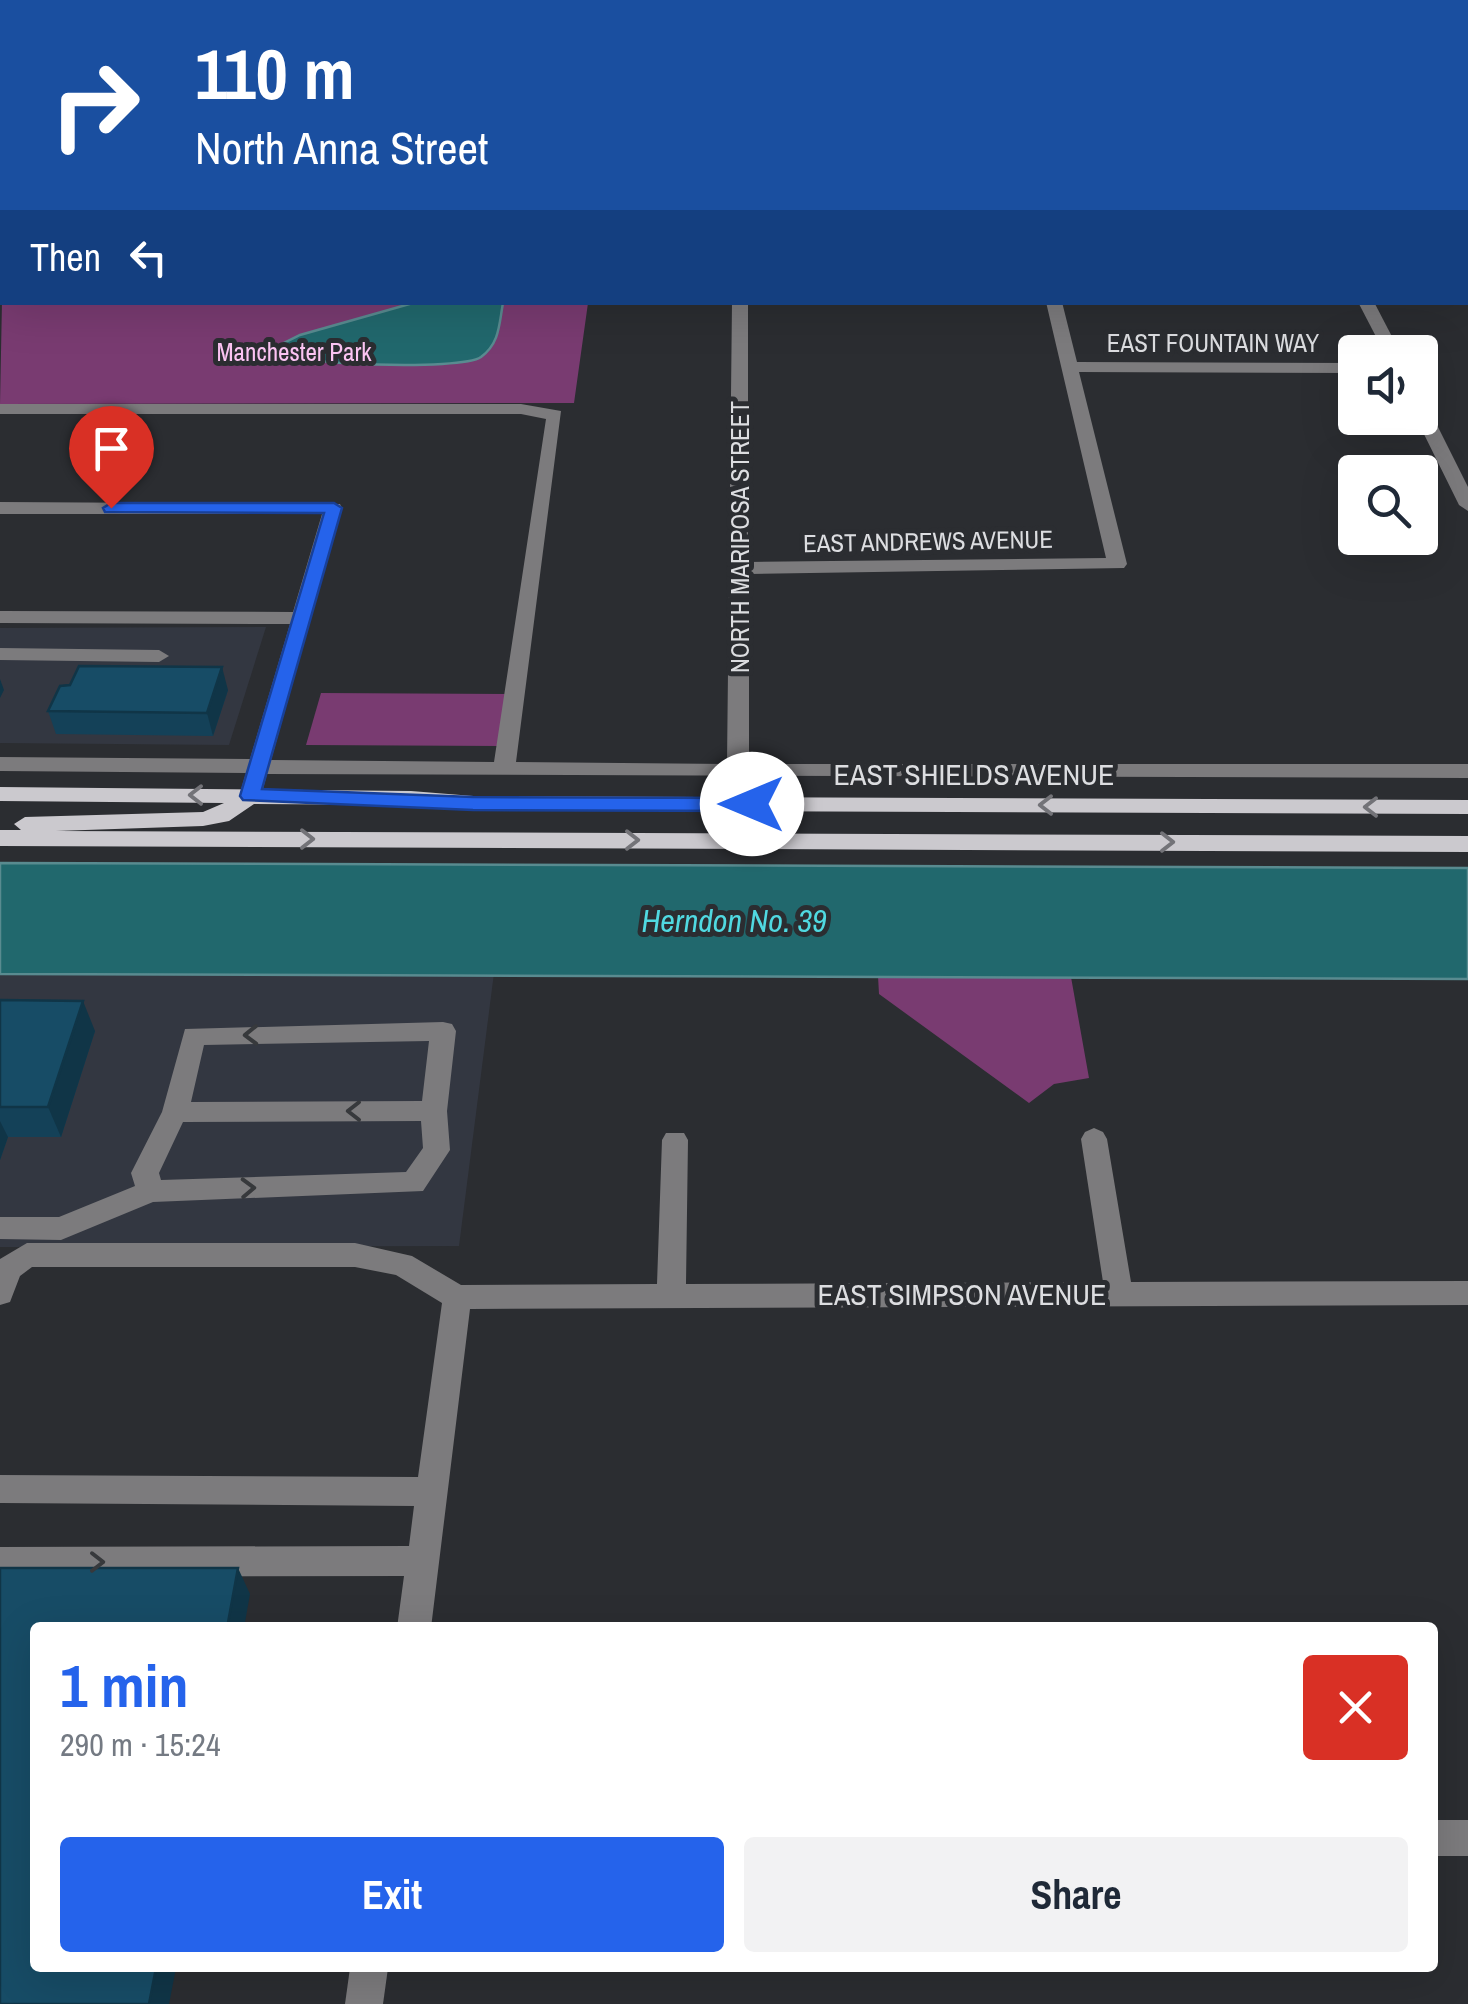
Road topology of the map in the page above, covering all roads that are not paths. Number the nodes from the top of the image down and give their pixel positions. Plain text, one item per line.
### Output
1 (740, 305) edge
2 (1055, 305) edge
3 (1368, 305) edge
4 (1383, 335) edge
5 (1070, 367) junction
6 (1338, 368) edge
7 (0, 409) edge
8 (1433, 435) edge
9 (1468, 505) edge
10 (0, 508) edge
11 (740, 568) junction
12 (90, 617) junction
13 (0, 618) edge
14 (302, 618) junction
15 (0, 654) edge
16 (72, 655) junction
17 (159, 656) dead end
18 (0, 764) edge
19 (258, 765) junction
20 (504, 768) junction
21 (738, 771) junction
22 (1468, 771) edge
23 (0, 794) edge
24 (250, 796) junction
25 (1468, 807) edge
26 (0, 827) edge
27 (0, 838) edge
28 (1468, 844) edge
29 (434, 1111) junction
30 (175, 1112) junction
31 (1094, 1139) dead end
32 (675, 1140) dead end
33 (150, 1192) junction
34 (0, 1228) edge
35 (0, 1293) edge
36 (1468, 1293) edge
37 (1119, 1294) junction
38 (457, 1296) junction
39 (671, 1296) junction
40 (0, 1489) edge
41 (431, 1492) junction
42 (422, 1561) junction
43 (0, 1562) edge
44 (415, 1622) edge
45 (1438, 1838) edge
46 (1468, 1838) edge
47 (368, 1972) edge
48 (364, 2004) edge

1 - 11 street, NORTH MARIPOSA STREET
2 - 5 street
3 - 4 street
5 - 6 street, EAST FOUNTAIN WAY
5 - 11 street, EAST ANDREWS AVENUE
7 - 20 street
8 - 9 street
10 - 14 street
11 - 21 street, NORTH MARIPOSA STREET
12 - 13 street
12 - 14 street
12 - 16 street
14 - 19 street
15 - 16 street
16 - 17 street
18 - 19 street
19 - 20 street
19 - 24 street
20 - 21 street
21 - 22 street
24 -> 23 main road, EAST SHIELDS AVENUE
25 -> 24 main road, EAST SHIELDS AVENUE
24 - 26 main road
27 -> 28 main road
29 -> 30 street
29 -> 30 street
33 -> 29 street
30 - 33 street
31 - 37 street
32 - 39 street
33 - 34 street
35 - 38 street
36 - 37 street, EAST SIMPSON AVENUE
37 - 39 street, EAST SIMPSON AVENUE
38 - 39 street, EAST SIMPSON AVENUE
38 - 41 street
40 - 41 street
41 - 42 street
43 -> 42 street
42 - 44 street
45 - 46 street
47 - 48 street

